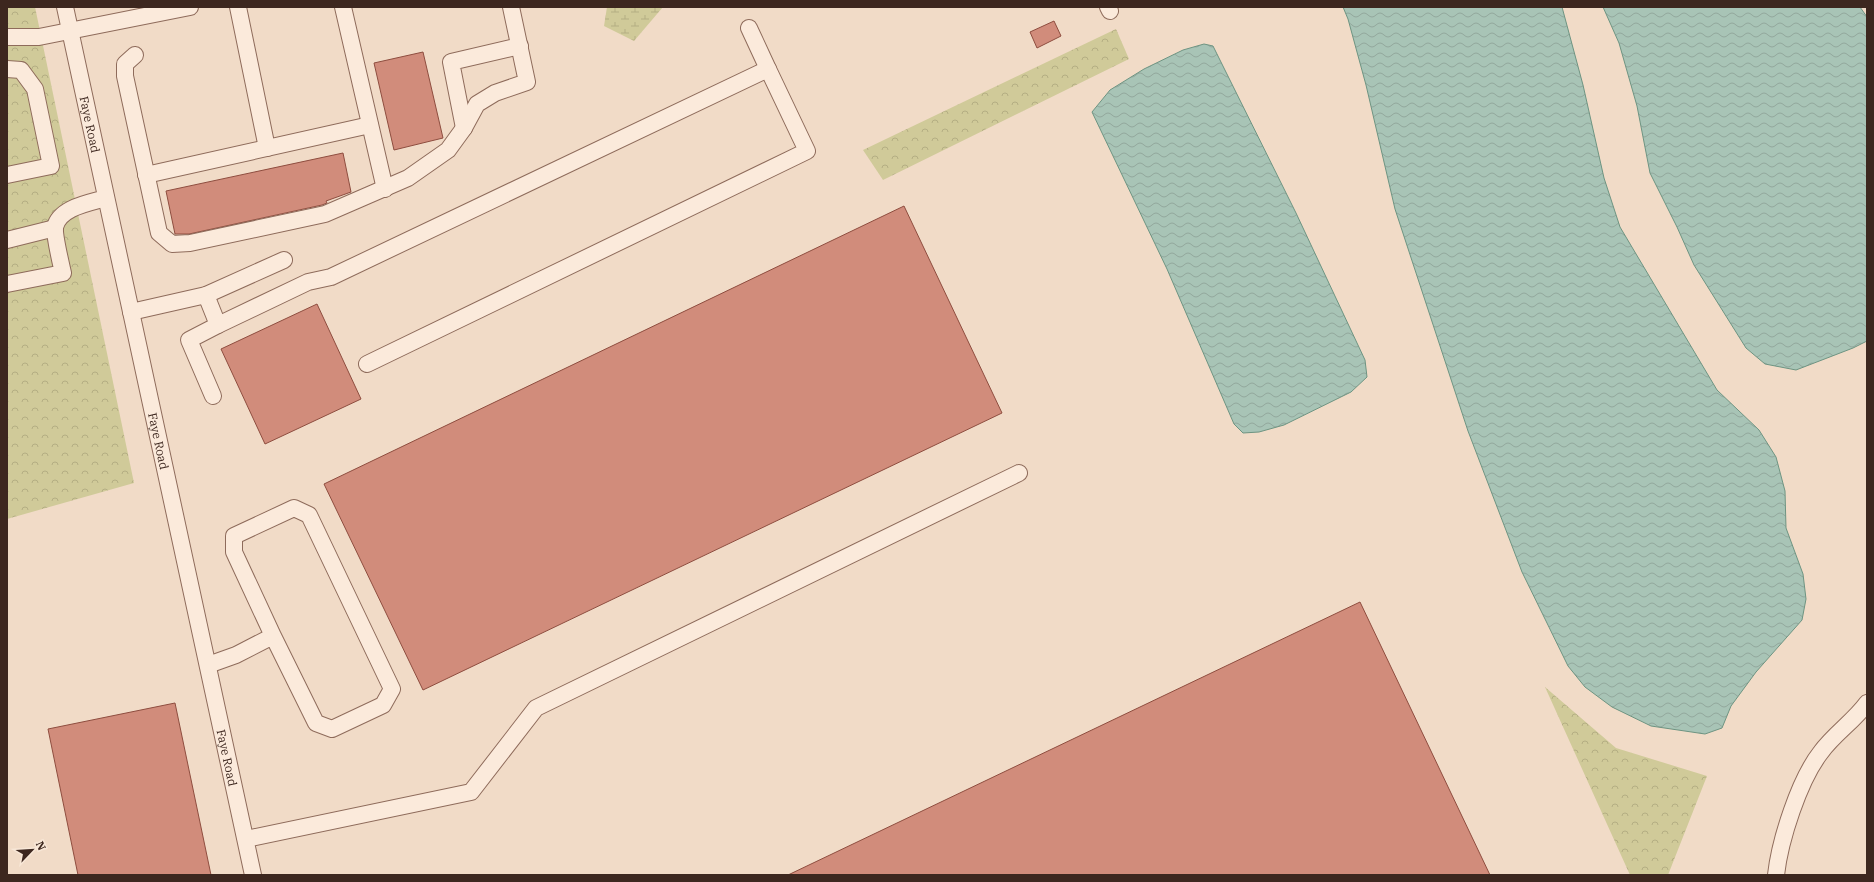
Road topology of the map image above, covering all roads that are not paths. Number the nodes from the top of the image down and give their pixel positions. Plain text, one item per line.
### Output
1 (65, 7) edge
2 (190, 7) edge
3 (238, 7) edge
4 (343, 7) edge
5 (511, 7) edge
6 (749, 28) dead end
7 (70, 31) junction
8 (7, 37) edge
9 (520, 46) junction
10 (135, 55) dead end
11 (7, 69) edge
12 (768, 69) junction
13 (370, 125) junction
14 (464, 128) junction
15 (267, 148) junction
16 (7, 175) edge
17 (146, 175) junction
18 (385, 189) junction
19 (106, 198) junction
20 (55, 228) junction
21 (7, 240) edge
22 (284, 260) dead end
23 (7, 284) edge
24 (206, 295) junction
25 (131, 312) junction
26 (218, 325) junction
27 (367, 364) dead end
28 (213, 396) dead end
29 (1019, 474) dead end
30 (273, 636) junction
31 (208, 665) junction
32 (1867, 703) edge
33 (246, 839) junction
34 (254, 875) edge
35 (1776, 875) edge

1 - 7 street, Faye Road
2 - 7 street
3 - 15 street
4 - 13 street
5 - 9 street
6 - 12 street
7 - 8 street
7 - 19 street, Faye Road
9 - 14 street
9 - 14 street
10 - 17 street
11 - 16 street
12 - 26 street
12 - 27 street
13 - 15 street
13 - 18 street
14 - 18 street
15 - 17 street
17 - 18 street
19 - 20 street
19 - 25 street, Faye Road
20 - 21 street
20 - 23 street
22 - 24 street
24 - 25 street
24 - 26 street
25 - 31 street, Faye Road
26 - 28 street
29 - 33 street
30 - 30 street
30 - 31 street
31 - 33 street, Faye Road
32 - 35 street
33 - 34 street, Faye Road

